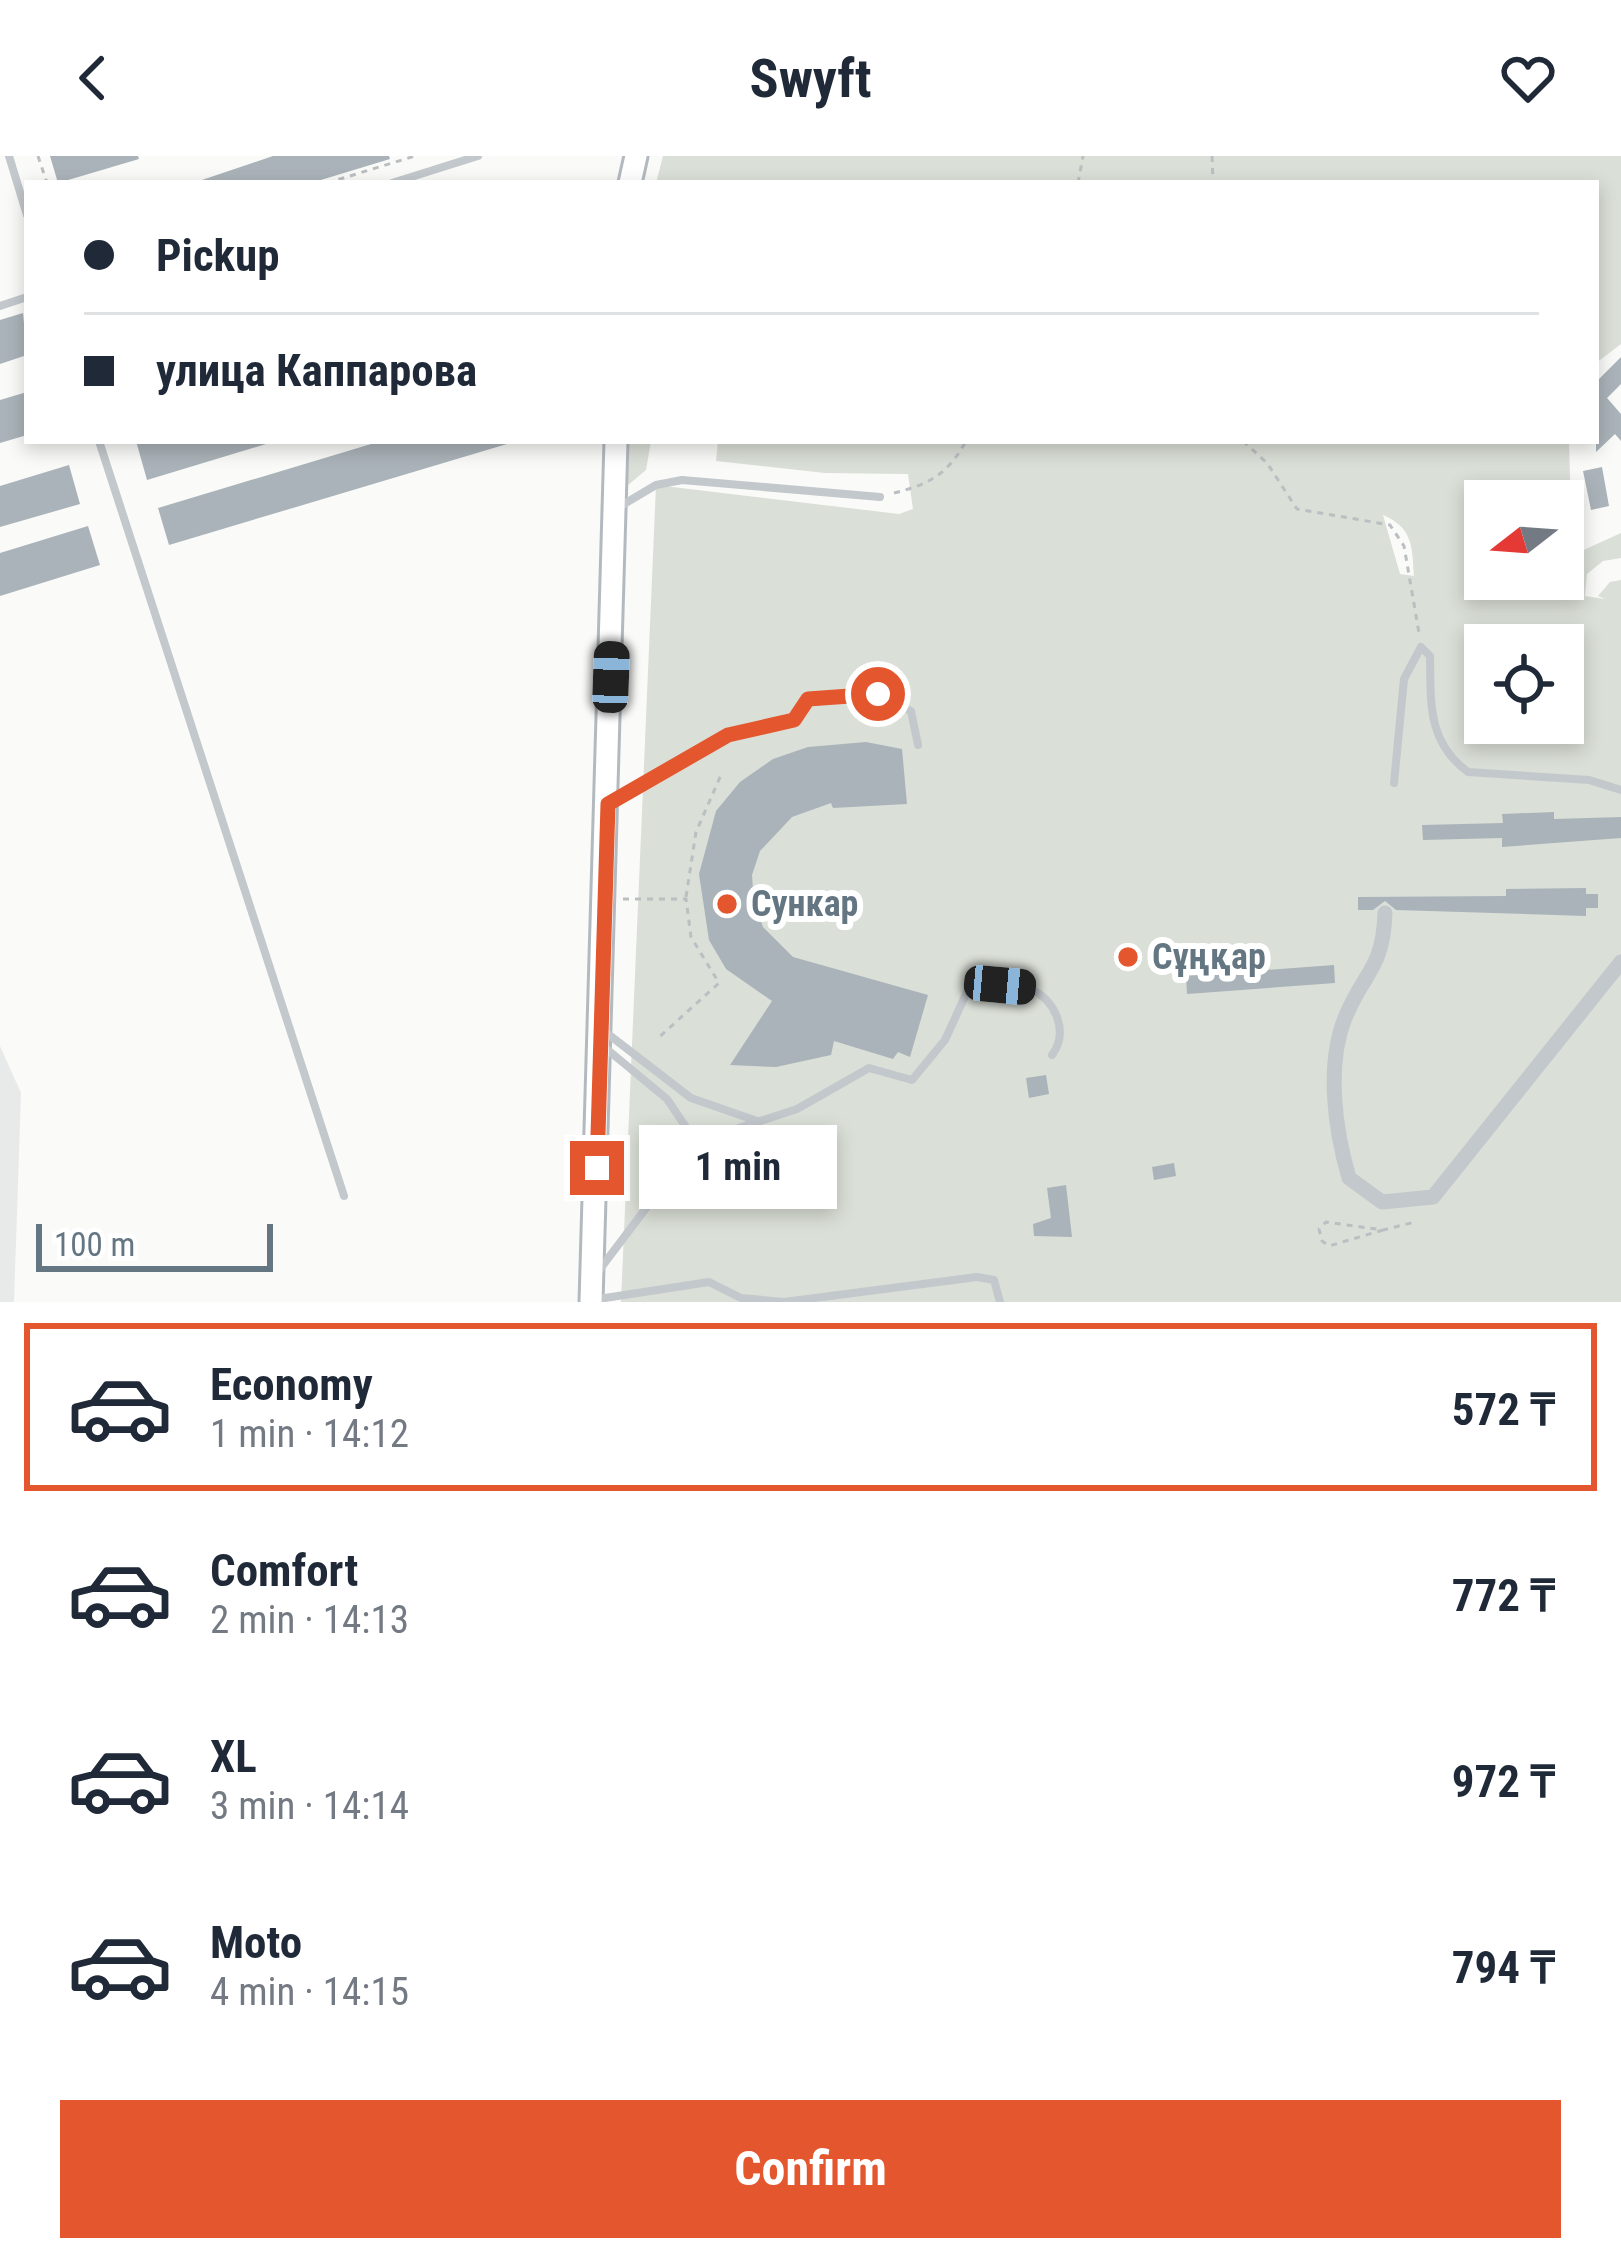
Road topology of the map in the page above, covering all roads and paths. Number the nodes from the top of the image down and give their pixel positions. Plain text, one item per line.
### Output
1 (9, 156) edge
2 (415, 156) edge
3 (478, 156) edge
4 (337, 180) edge
5 (402, 180) edge
6 (24, 205) edge
7 (100, 444) edge
8 (616, 444) edge
9 (964, 444) edge
10 (1246, 444) edge
11 (880, 497) joint
12 (616, 508) junction
13 (1421, 647) junction
14 (918, 746) dead end
15 (721, 775) dead end
16 (1394, 783) dead end
17 (1621, 790) edge
18 (608, 804) junction
19 (606, 899) junction
20 (686, 899) junction
21 (1385, 913) dead end
22 (1621, 962) edge
23 (602, 1038) junction
24 (657, 1039) dead end
25 (1052, 1055) dead end
26 (762, 1122) junction
27 (696, 1142) junction
28 (344, 1196) dead end
29 (1415, 1222) dead end
30 (1382, 1230) junction
31 (591, 1294) edge
32 (784, 1302) edge
33 (1000, 1302) edge

1 - 6 lane
2 - 4 path
3 - 5 lane
7 - 28 lane
8 - 12 street
9 - 11 path
10 - 13 path
11 - 12 lane
12 - 18 street
13 - 16 lane
13 - 17 lane
14 - 18 lane
15 - 20 path
18 - 19 street
19 - 20 path
19 - 23 street
20 - 24 path
21 - 22 street
23 - 26 lane
23 - 27 lane
23 - 31 street
25 - 26 lane
26 - 27 lane
27 - 31 lane
29 - 30 path
30 - 30 path
31 - 32 lane
32 - 33 lane

